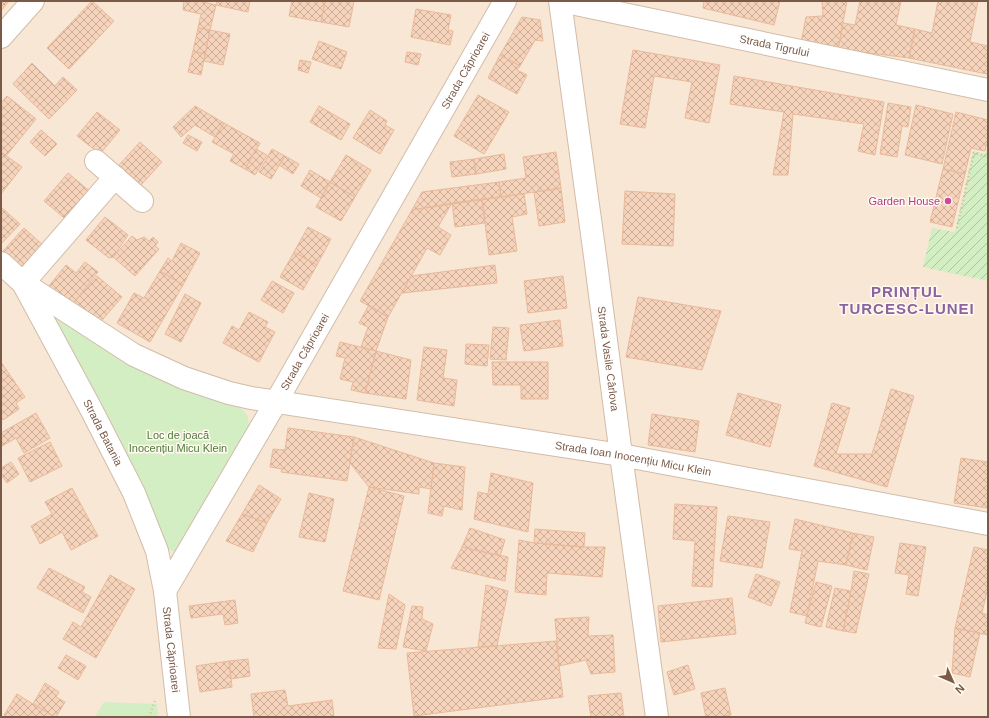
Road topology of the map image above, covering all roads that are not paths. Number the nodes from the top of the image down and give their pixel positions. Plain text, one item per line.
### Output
1 (33, 1) edge
2 (505, 1) edge
3 (560, 1) edge
4 (1, 37) edge
5 (988, 90) edge
6 (96, 161) dead end
7 (115, 177) junction
8 (142, 201) dead end
9 (1, 263) edge
10 (23, 283) junction
11 (276, 402) junction
12 (621, 455) junction
13 (988, 524) edge
14 (165, 591) junction
15 (179, 717) edge
16 (657, 717) edge

1 - 4 street
2 - 11 street, Strada Căprioarei
3 - 5 street, Strada Tigrului
3 - 12 street, Strada Vasile Cârlova
6 - 7 street
7 - 8 street
7 - 10 street
9 - 10 street, Strada Batania
10 - 11 street, Strada Batania
10 - 14 street, Strada Batania
11 - 12 street, Strada Ioan Inocențiu Micu Klein
11 - 14 street, Strada Căprioarei
12 - 13 street, Strada Ioan Inocențiu Micu Klein
12 - 16 street, Strada Vasile Cârlova
14 - 15 street, Strada Căprioarei

